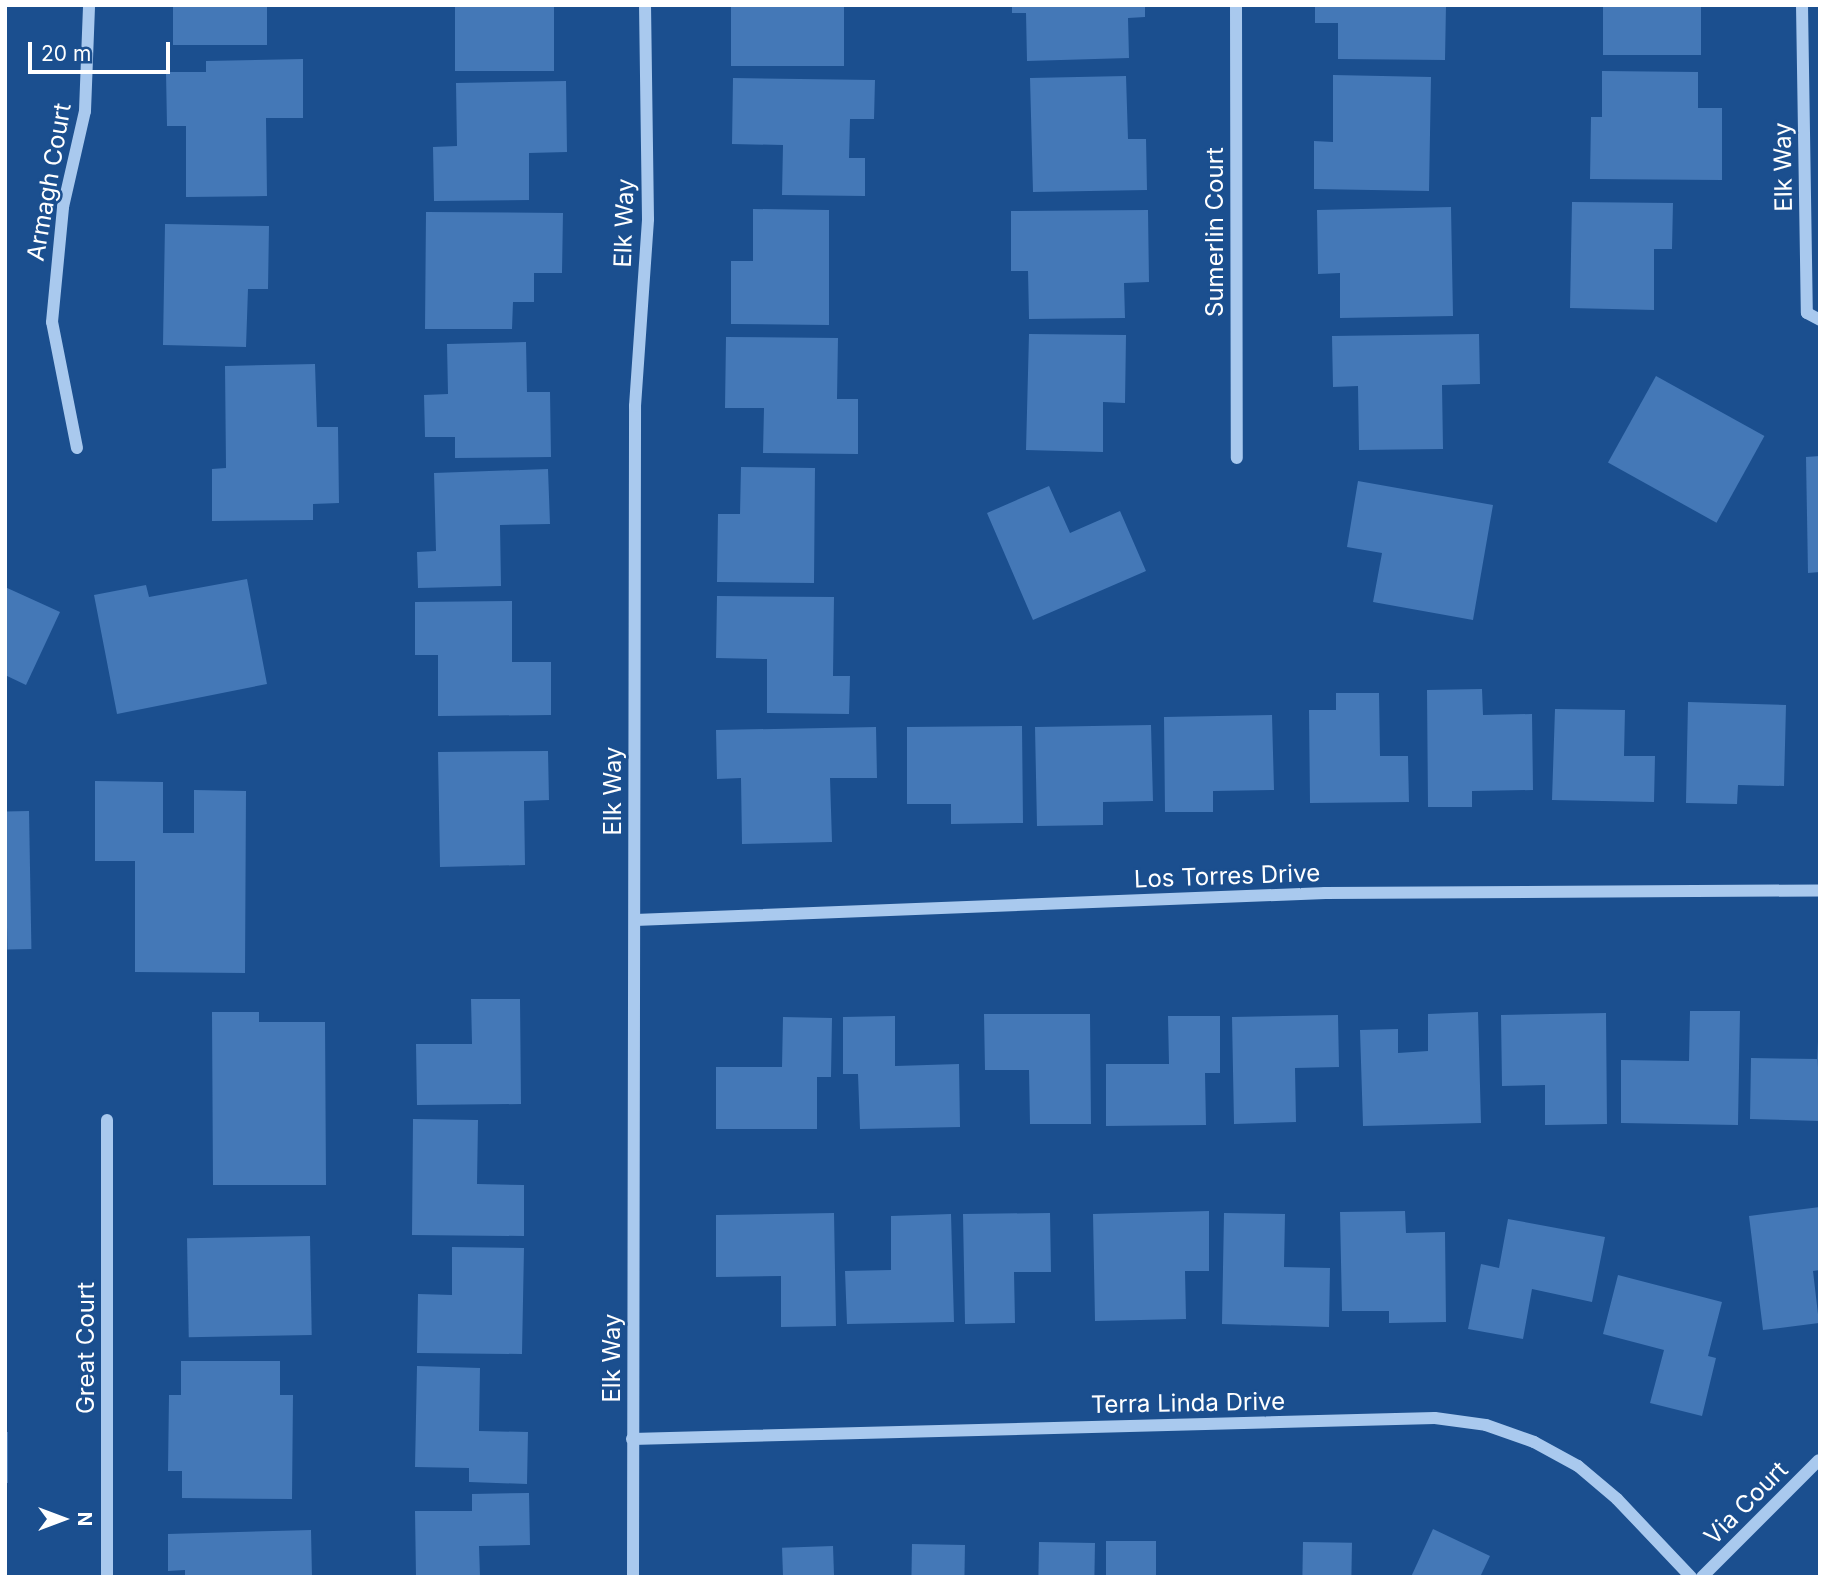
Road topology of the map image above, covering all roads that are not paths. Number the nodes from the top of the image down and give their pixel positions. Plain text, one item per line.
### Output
1 (89, 5) edge
2 (645, 5) edge
3 (1236, 5) edge
4 (1802, 5) edge
5 (1820, 320) edge
6 (77, 448) dead end
7 (1237, 458) dead end
8 (1820, 890) edge
9 (635, 920) junction
10 (107, 1120) dead end
11 (632, 1439) junction
12 (1819, 1460) edge
13 (107, 1577) edge
14 (634, 1577) edge
15 (1690, 1577) edge
16 (1702, 1577) edge

1 - 6 street, Armagh Court
2 - 9 street, Elk Way
3 - 7 street, Sumerlin Court
4 - 5 street, Elk Way
8 - 9 street, Los Torres Drive
9 - 11 street, Elk Way
10 - 13 street, Great Court
11 - 14 street, Elk Way
11 - 15 street, Terra Linda Drive
12 - 16 street, Via Court

